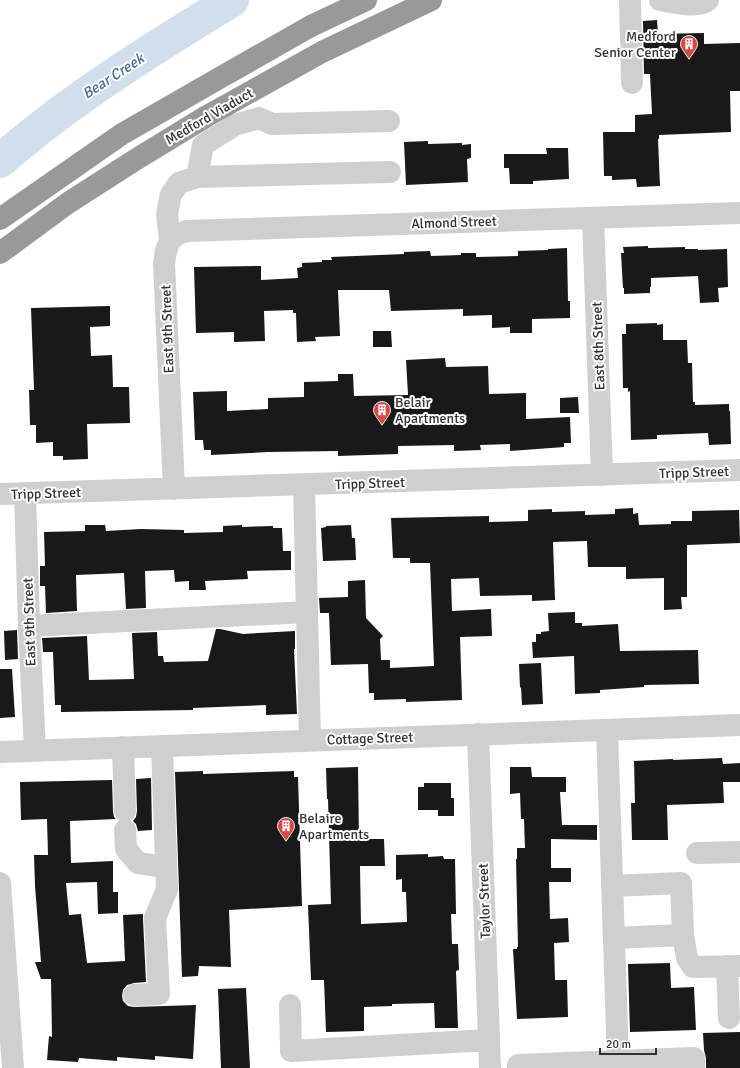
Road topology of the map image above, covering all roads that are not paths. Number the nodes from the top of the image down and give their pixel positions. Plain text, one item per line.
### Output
1 (366, 0) edge
2 (431, 0) edge
3 (630, 0) edge
4 (660, 0) edge
5 (708, 0) edge
6 (632, 83) dead end
7 (389, 121) dead end
8 (390, 172) dead end
9 (198, 177) junction
10 (740, 213) edge
11 (593, 218) junction
12 (0, 219) edge
13 (170, 240) junction
14 (0, 253) edge
15 (740, 470) edge
16 (602, 475) junction
17 (304, 485) junction
18 (174, 489) junction
19 (0, 494) edge
20 (25, 494) junction
21 (307, 612) junction
22 (29, 626) junction
23 (740, 725) edge
24 (607, 730) junction
25 (478, 734) junction
26 (310, 740) junction
27 (162, 746) junction
28 (122, 747) junction
29 (35, 750) junction
30 (0, 752) edge
31 (740, 852) edge
32 (697, 853) dead end
33 (166, 867) junction
34 (0, 883) edge
35 (612, 886) junction
36 (683, 936) junction
37 (614, 938) junction
38 (725, 966) edge
39 (134, 995) dead end
40 (290, 1005) dead end
41 (729, 1018) dead end
42 (489, 1040) junction
43 (291, 1060) edge
44 (618, 1064) edge
45 (13, 1068) edge
46 (490, 1068) edge
47 (518, 1068) edge
48 (694, 1068) edge

1 - 12 highway, Medford Viaduct
2 - 14 highway, Medford Viaduct
3 - 6 street
4 - 5 street
7 - 9 street
8 - 9 street
9 - 13 street
10 - 11 street, Almond Street
11 - 13 street, Almond Street
11 - 16 street, East 8th Street
13 - 18 street, East 9th Street
15 - 16 street, Tripp Street
16 - 17 street, Tripp Street
17 - 18 street, Tripp Street
17 - 21 street
18 - 20 street, Tripp Street
19 - 20 street, Tripp Street
20 - 22 street, East 9th Street
21 - 22 street
21 - 26 street
22 - 29 street, East 9th Street
23 - 24 street, Cottage Street
24 - 25 street, Cottage Street
24 - 35 street
25 - 26 street, Cottage Street
25 - 42 street, Taylor Street
26 - 27 street, Cottage Street
27 - 28 street, Cottage Street
27 - 33 street
28 - 29 street, Cottage Street
28 - 33 street
29 - 30 street, Cottage Street
31 - 32 street
33 - 39 street
34 - 45 street
35 - 36 street
35 - 37 street
36 - 37 street
36 - 38 street
37 - 44 street
38 - 41 street
40 - 43 street
42 - 43 street
42 - 46 street, Taylor Street
44 - 47 street
44 - 48 street

